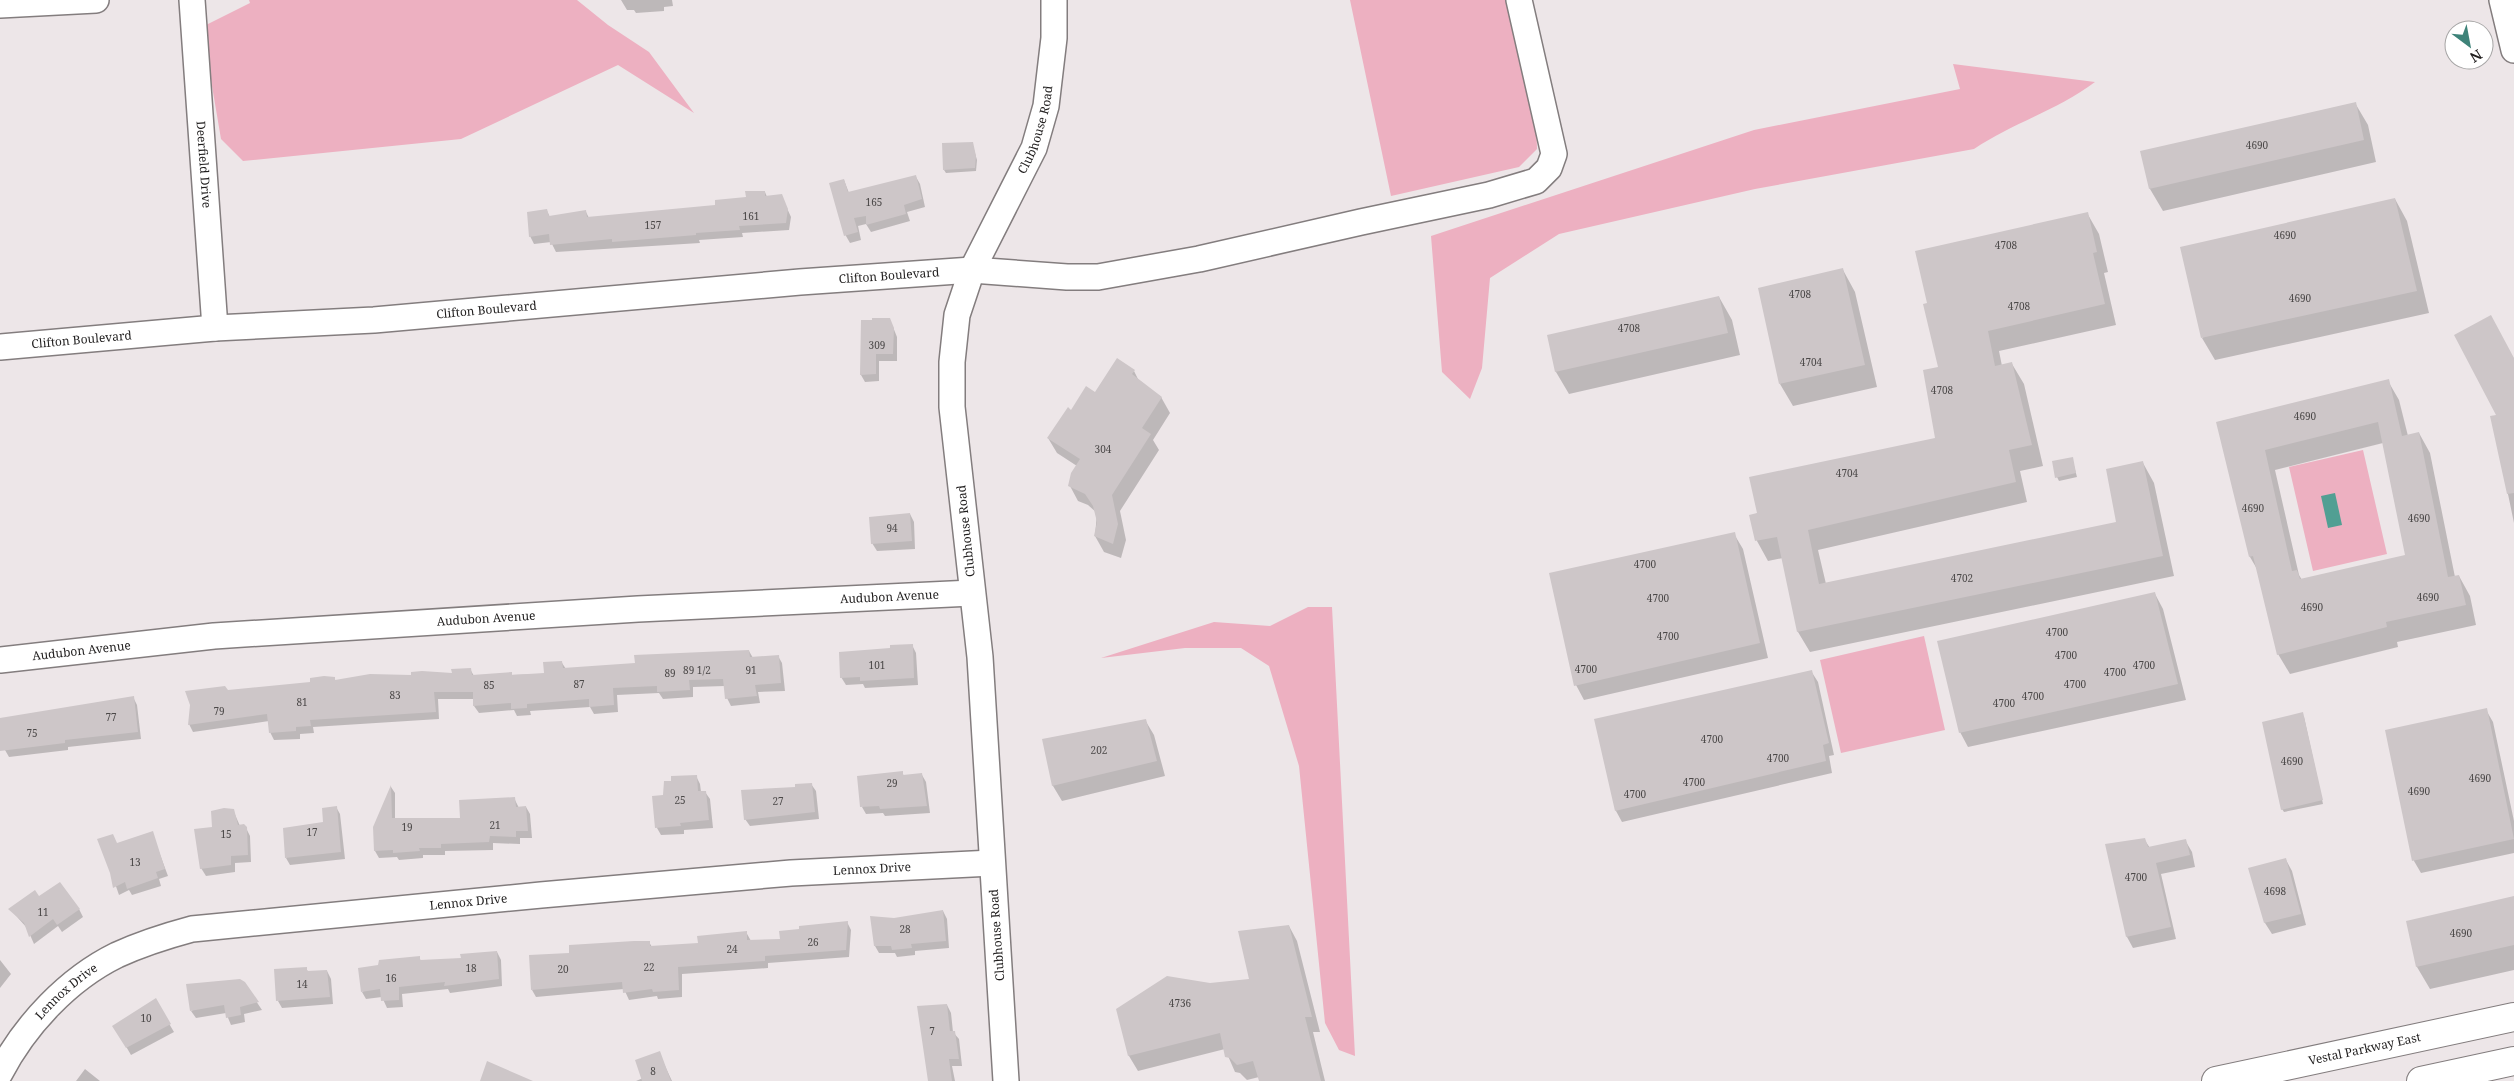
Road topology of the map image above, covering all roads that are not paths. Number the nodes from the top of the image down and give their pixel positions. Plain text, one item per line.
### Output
1 (96, 0) edge
2 (192, 0) edge
3 (1054, 0) edge
4 (1519, 0) edge
5 (2502, 0) edge
6 (0, 5) edge
7 (2514, 50) edge
8 (972, 270) junction
9 (215, 328) junction
10 (0, 347) edge
11 (972, 593) junction
12 (0, 660) edge
13 (992, 863) junction
14 (2514, 1017) edge
15 (2514, 1061) edge
16 (0, 1072) edge
17 (1006, 1081) edge
18 (2216, 1081) edge
19 (2421, 1081) edge

1 - 6 street
2 - 9 street, Deerfield Drive
3 - 8 street, Clubhouse Road
4 - 8 street, Clifton Boulevard
5 - 7 street
8 - 9 street, Clifton Boulevard
8 - 11 street, Clubhouse Road
9 - 10 street, Clifton Boulevard
11 - 12 street, Audubon Avenue
11 - 13 street, Clubhouse Road
13 - 16 street, Lennox Drive
13 - 17 street, Clubhouse Road
14 - 18 main road, Vestal Parkway East
15 - 19 main road

